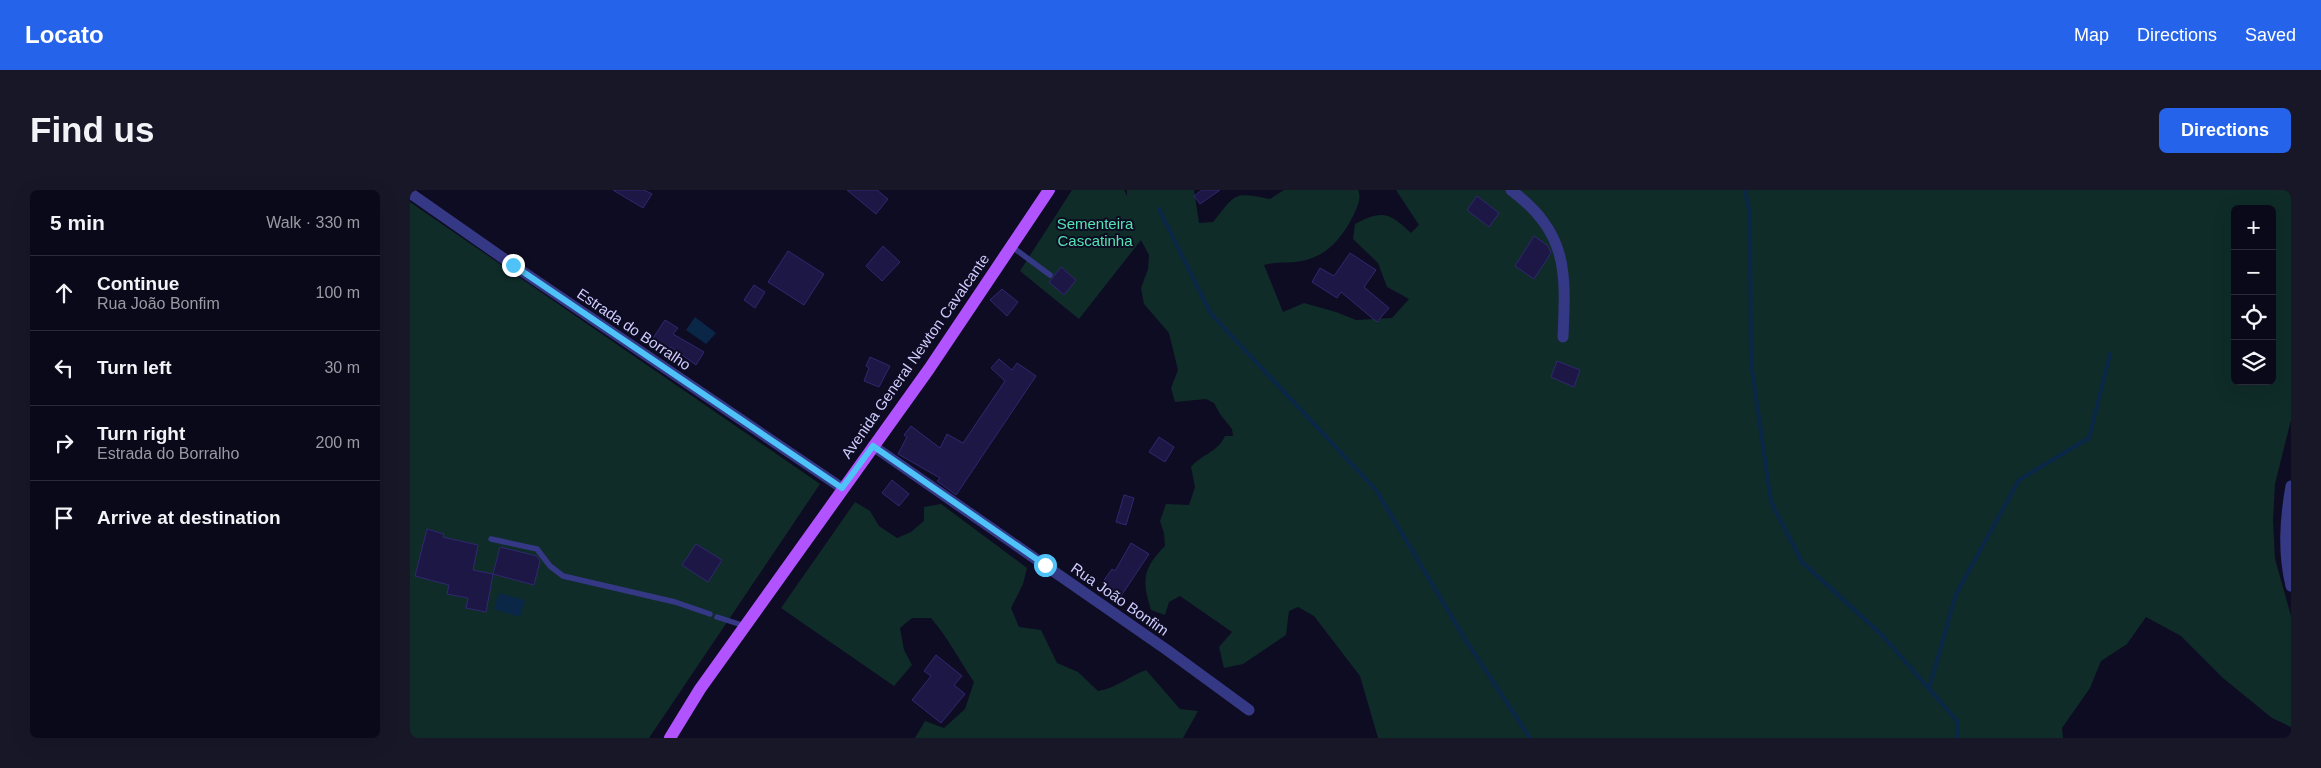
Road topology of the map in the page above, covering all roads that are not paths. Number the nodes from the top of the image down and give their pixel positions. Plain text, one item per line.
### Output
1 (1050, 190) edge
2 (1511, 190) edge
3 (410, 193) edge
4 (1011, 246) junction
5 (1050, 275) dead end
6 (1564, 337) dead end
7 (873, 446) junction
8 (2291, 486) edge
9 (842, 488) junction
10 (491, 539) dead end
11 (2291, 586) edge
12 (710, 614) dead end
13 (717, 617) dead end
14 (745, 626) junction
15 (1249, 710) dead end
16 (670, 738) edge

1 - 4 main road, Avenida General Newton Cavalcante
2 - 6 street
3 - 9 street, Estrada do Borralho
4 - 5 lane
4 - 7 main road, Avenida General Newton Cavalcante
7 - 9 main road, Avenida General Newton Cavalcante
7 - 15 street, Rua João Bonfim
8 - 11 street
9 - 14 main road, Avenida General Newton Cavalcante
10 - 12 lane
13 - 14 lane
14 - 16 main road, Avenida General Newton Cavalcante

